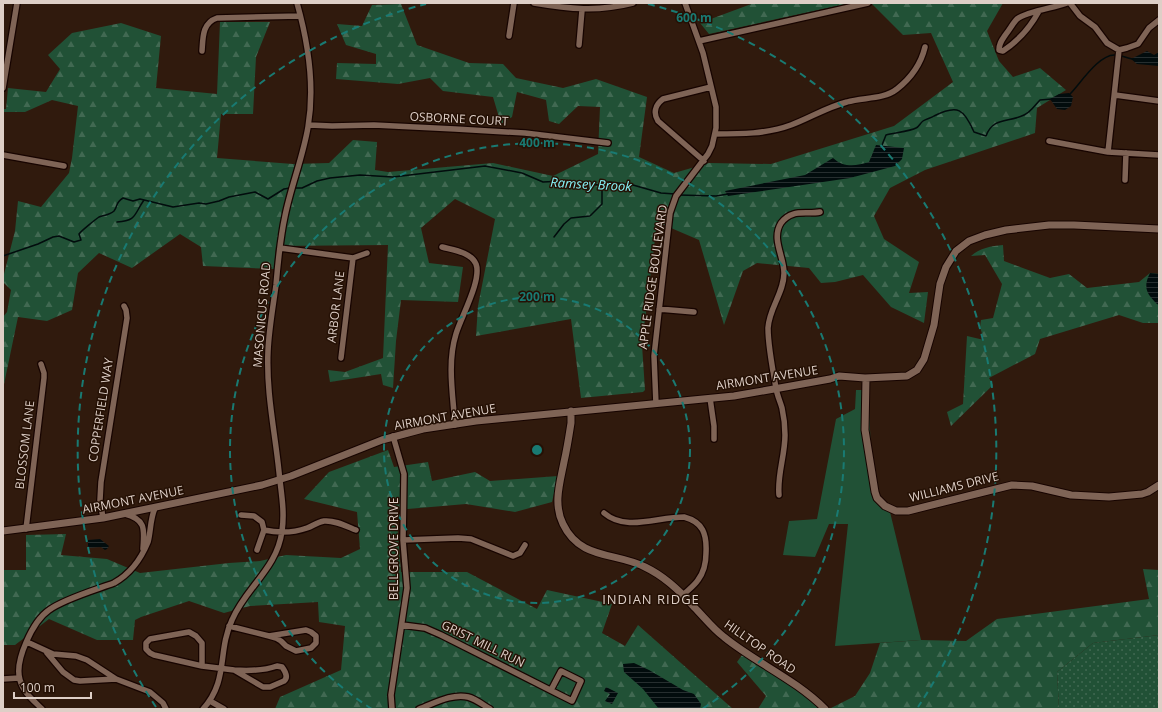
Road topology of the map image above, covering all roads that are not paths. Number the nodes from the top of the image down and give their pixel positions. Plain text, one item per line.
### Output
1 (17, 3) edge
2 (297, 3) edge
3 (514, 3) edge
4 (534, 3) edge
5 (633, 3) edge
6 (685, 3) edge
7 (868, 3) edge
8 (1067, 3) edge
9 (1070, 3) edge
10 (582, 10) junction
11 (1039, 11) junction
12 (300, 16) junction
13 (1159, 20) edge
14 (509, 36) dead end
15 (699, 41) junction
16 (578, 45) dead end
17 (925, 47) dead end
18 (1119, 50) junction
19 (202, 51) dead end
20 (711, 87) junction
21 (3, 88) edge
22 (1115, 95) junction
23 (1159, 100) edge
24 (309, 125) junction
25 (715, 134) junction
26 (1049, 142) dead end
27 (608, 143) dead end
28 (1108, 152) junction
29 (1126, 153) junction
30 (3, 155) edge
31 (1159, 155) edge
32 (704, 161) junction
33 (64, 166) dead end
34 (1125, 180) dead end
35 (820, 212) dead end
36 (1159, 230) edge
37 (442, 247) dead end
38 (280, 248) junction
39 (367, 253) dead end
40 (353, 258) junction
41 (124, 306) dead end
42 (659, 308) junction
43 (694, 312) dead end
44 (341, 358) dead end
45 (41, 364) dead end
46 (866, 378) junction
47 (776, 389) junction
48 (710, 398) junction
49 (656, 404) junction
50 (571, 411) junction
51 (455, 425) junction
52 (393, 436) junction
53 (714, 439) dead end
54 (280, 480) junction
55 (1159, 485) edge
56 (779, 495) dead end
57 (155, 508) junction
58 (604, 513) dead end
59 (125, 514) junction
60 (241, 515) dead end
61 (103, 518) junction
62 (26, 529) junction
63 (264, 530) junction
64 (356, 530) dead end
65 (3, 531) edge
66 (282, 532) junction
67 (403, 540) junction
68 (525, 545) dead end
69 (257, 550) dead end
70 (142, 552) junction
71 (683, 595) junction
72 (402, 625) junction
73 (229, 626) junction
74 (269, 636) junction
75 (27, 642) junction
76 (47, 653) junction
77 (202, 666) junction
78 (222, 668) junction
79 (234, 670) junction
80 (19, 678) junction
81 (3, 679) edge
82 (116, 679) junction
83 (551, 690) junction
84 (210, 701) junction
85 (42, 709) edge
86 (166, 709) edge
87 (203, 709) edge
88 (224, 709) edge
89 (392, 709) edge
90 (419, 709) edge
91 (490, 709) edge
92 (825, 709) edge

1 - 21 street
2 - 12 street, MASONICUS ROAD
3 - 14 street
4 - 10 street
5 - 10 street
6 - 15 street, APPLE RIDGE BOULEVARD
7 - 15 street
8 - 11 street
9 - 18 street
10 - 16 street
11 - 11 street
12 - 19 street
12 - 24 street, MASONICUS ROAD
13 - 18 street
15 - 20 street, APPLE RIDGE BOULEVARD
17 - 25 street
18 - 22 street
20 - 25 street, APPLE RIDGE BOULEVARD
20 - 32 street
22 - 23 street
22 - 28 street
24 - 27 street, OSBORNE COURT
24 - 38 street, MASONICUS ROAD
25 - 32 street, APPLE RIDGE BOULEVARD
26 - 28 street
28 - 29 street
29 - 31 street
29 - 34 street
30 - 33 street
32 - 42 street, APPLE RIDGE BOULEVARD
35 - 47 street
36 - 46 street, AIRMONT AVENUE
37 - 51 street
38 - 40 street
38 - 54 street, MASONICUS ROAD
39 - 40 street
40 - 44 street, ARBOR LANE
41 - 61 street, COPPERFIELD WAY
42 - 43 street
42 - 49 street, APPLE RIDGE BOULEVARD
45 - 62 street, BLOSSOM LANE
46 - 47 street, AIRMONT AVENUE
46 - 55 street, WILLIAMS DRIVE
47 - 48 street, AIRMONT AVENUE
47 - 56 street
48 - 49 street, AIRMONT AVENUE
48 - 53 street
49 - 50 street, AIRMONT AVENUE
50 - 51 street, AIRMONT AVENUE
50 - 71 street, HILLTOP ROAD
51 - 52 street, AIRMONT AVENUE
52 - 54 street, AIRMONT AVENUE
52 - 67 street, BELLGROVE DRIVE
54 - 57 street, AIRMONT AVENUE
54 - 66 street, MASONICUS ROAD
57 - 59 street, AIRMONT AVENUE
57 - 70 street
58 - 71 street
59 - 61 street, AIRMONT AVENUE
59 - 70 street
60 - 63 street
61 - 62 street, AIRMONT AVENUE
62 - 65 street, AIRMONT AVENUE
63 - 66 street
63 - 69 street
64 - 66 street
66 - 73 street, MASONICUS ROAD
67 - 68 street
67 - 72 street, BELLGROVE DRIVE
70 - 75 street
71 - 92 street, HILLTOP ROAD
72 - 83 street, GRIST MILL RUN
72 - 89 street, BELLGROVE DRIVE
73 - 74 street
73 - 78 street, MASONICUS ROAD
74 - 74 street
75 - 76 street
75 - 80 street
76 - 82 street
76 - 82 street
77 - 77 street
77 - 78 street
78 - 79 street
78 - 84 street, MASONICUS ROAD
79 - 79 street
80 - 81 street
80 - 85 street
82 - 86 street
83 - 83 street, GRIST MILL RUN
84 - 87 street, MASONICUS ROAD
84 - 88 street
90 - 91 street

